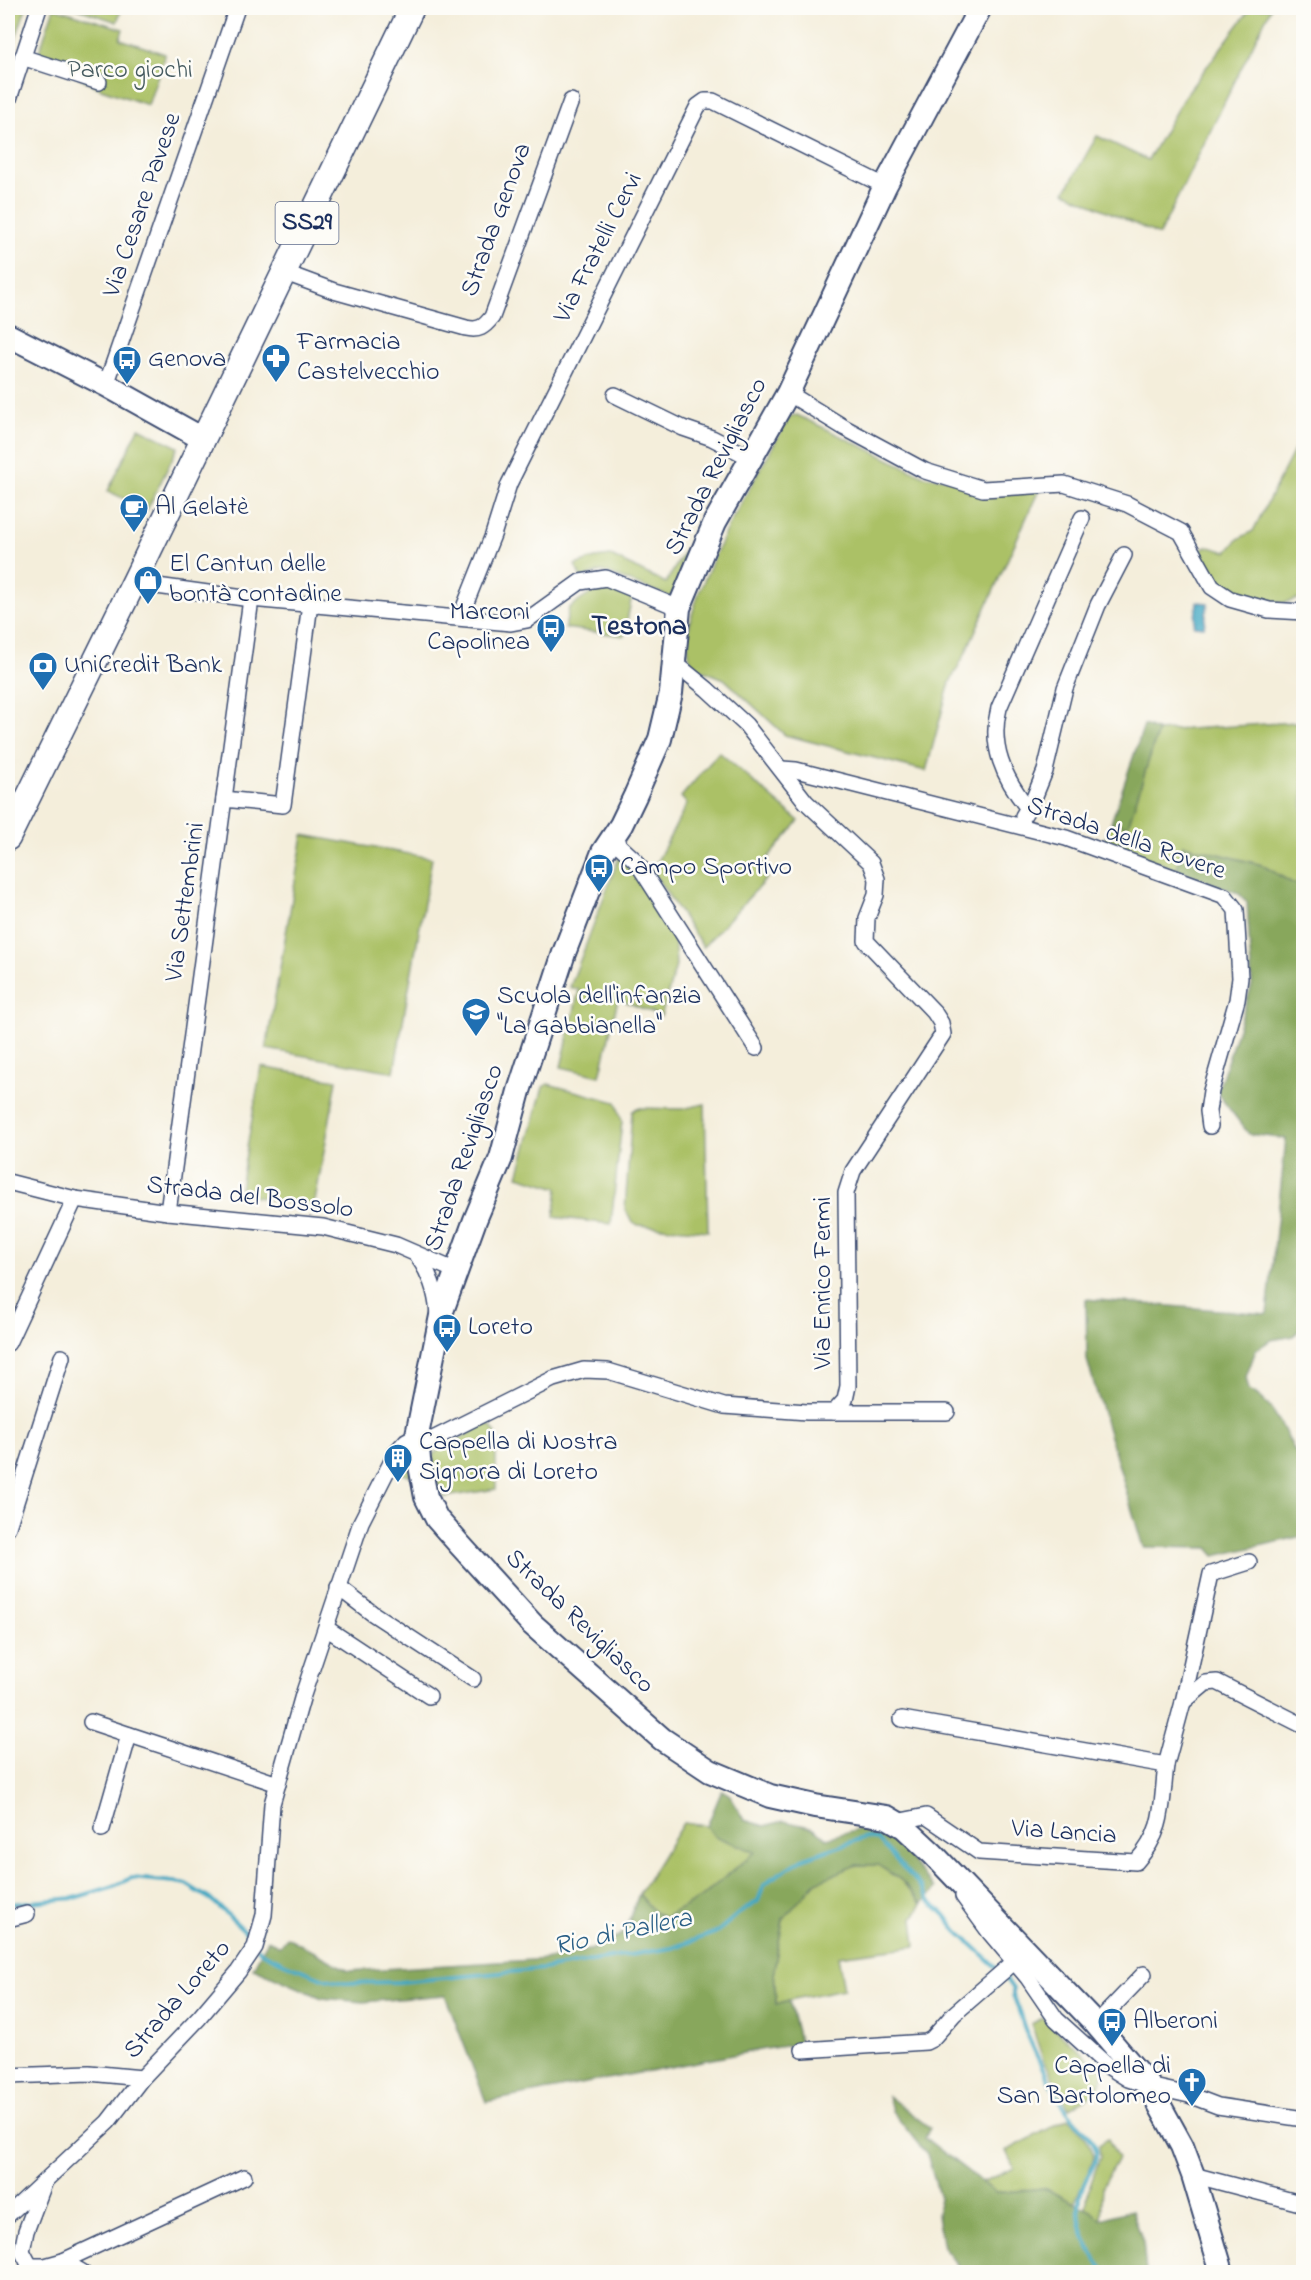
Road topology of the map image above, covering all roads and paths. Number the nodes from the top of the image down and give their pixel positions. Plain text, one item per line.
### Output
1 (39, 8) edge
2 (237, 8) edge
3 (412, 8) edge
4 (980, 8) edge
5 (22, 57) junction
6 (99, 82) dead end
7 (571, 101) dead end
8 (8, 102) edge
9 (885, 186) junction
10 (283, 272) junction
11 (8, 335) edge
12 (106, 385) junction
13 (788, 393) junction
14 (615, 395) dead end
15 (202, 439) junction
16 (751, 458) junction
17 (1082, 518) dead end
18 (1124, 555) dead end
19 (135, 580) junction
20 (251, 599) junction
21 (310, 604) junction
22 (465, 605) dead end
23 (679, 608) junction
24 (1304, 612) edge
25 (675, 663) junction
26 (782, 769) junction
27 (224, 799) junction
28 (8, 838) edge
29 (611, 838) junction
30 (756, 1048) dead end
31 (1210, 1126) dead end
32 (8, 1182) edge
33 (75, 1199) junction
34 (168, 1212) junction
35 (416, 1254) junction
36 (456, 1271) junction
37 (439, 1323) junction
38 (8, 1343) edge
39 (62, 1357) dead end
40 (834, 1412) junction
41 (947, 1412) dead end
42 (417, 1435) junction
43 (8, 1527) edge
44 (1249, 1562) dead end
45 (338, 1587) junction
46 (326, 1628) junction
47 (473, 1679) dead end
48 (429, 1696) dead end
49 (1183, 1701) junction
50 (902, 1719) dead end
51 (91, 1722) dead end
52 (1304, 1726) edge
53 (129, 1735) junction
54 (1166, 1765) junction
55 (278, 1784) junction
56 (896, 1822) junction
57 (102, 1829) dead end
58 (956, 1878) junction
59 (27, 1914) dead end
60 (8, 1919) edge
61 (1005, 1969) junction
62 (1144, 1974) dead end
63 (1096, 2024) junction
64 (803, 2050) dead end
65 (8, 2076) edge
66 (142, 2078) junction
67 (1149, 2086) junction
68 (1304, 2119) edge
69 (1193, 2175) junction
70 (244, 2176) dead end
71 (46, 2179) junction
72 (1304, 2204) edge
73 (8, 2215) edge
74 (63, 2261) junction
75 (28, 2269) edge
76 (82, 2272) edge
77 (1222, 2272) edge

1 - 5 street
2 - 12 street, Via Cesare Pavese
3 - 10 main road, SS29
4 - 9 street, Strada Revigliasco
5 - 6 street
5 - 8 street
7 - 10 street, Strada Genova
9 - 13 street, Strada Revigliasco
9 - 22 street, Via Fratelli Cervi
10 - 15 main road, SS29
11 - 12 street
12 - 15 street
13 - 16 street, Strada Revigliasco
13 - 24 street
14 - 16 street
15 - 19 main road, SS29
16 - 23 street, Strada Revigliasco
17 - 18 street
19 - 20 street
19 - 28 main road, SS29
20 - 21 street
20 - 27 street, Via Settembrini
21 - 23 street
21 - 27 street
23 - 25 street, Strada Revigliasco
25 - 26 street
25 - 29 street, Strada Revigliasco
26 - 31 street, Strada della Rovere
26 - 40 street, Via Enrico Fermi
27 - 34 street, Via Settembrini
29 - 30 street
29 - 36 street, Strada Revigliasco
32 - 33 street, Strada del Bossolo
33 - 34 street, Strada del Bossolo
33 - 38 street
34 - 35 street, Strada del Bossolo
35 - 36 street, Strada del Bossolo
35 - 37 street
36 - 37 street, Strada Revigliasco
37 - 42 street, Strada Revigliasco
39 - 43 street
40 - 41 street
40 - 42 street
42 - 45 street, Strada Loreto
42 - 56 street, Strada Revigliasco
44 - 49 street, Via Lancia
45 - 46 street, Strada Loreto
45 - 47 street
46 - 48 street
46 - 55 street, Strada Loreto
49 - 52 street
49 - 54 street, Via Lancia
50 - 54 street
51 - 53 street
53 - 55 street
53 - 57 street
54 - 56 street, Via Lancia
55 - 66 street, Strada Loreto
56 - 58 street, Strada Revigliasco
58 - 61 street, Strada Revigliasco
58 - 63 street, Strada Revigliasco
59 - 60 street
61 - 64 street
61 - 67 street, Strada Revigliasco
62 - 63 street
63 - 67 street, Strada Revigliasco
65 - 66 street
66 - 71 street, Strada Loreto
67 - 68 street
67 - 69 street, Strada Revigliasco
69 - 72 street
69 - 77 street, Strada Revigliasco
70 - 74 street
71 - 73 street, Strada Loreto
71 - 75 street
74 - 75 street
74 - 76 street

